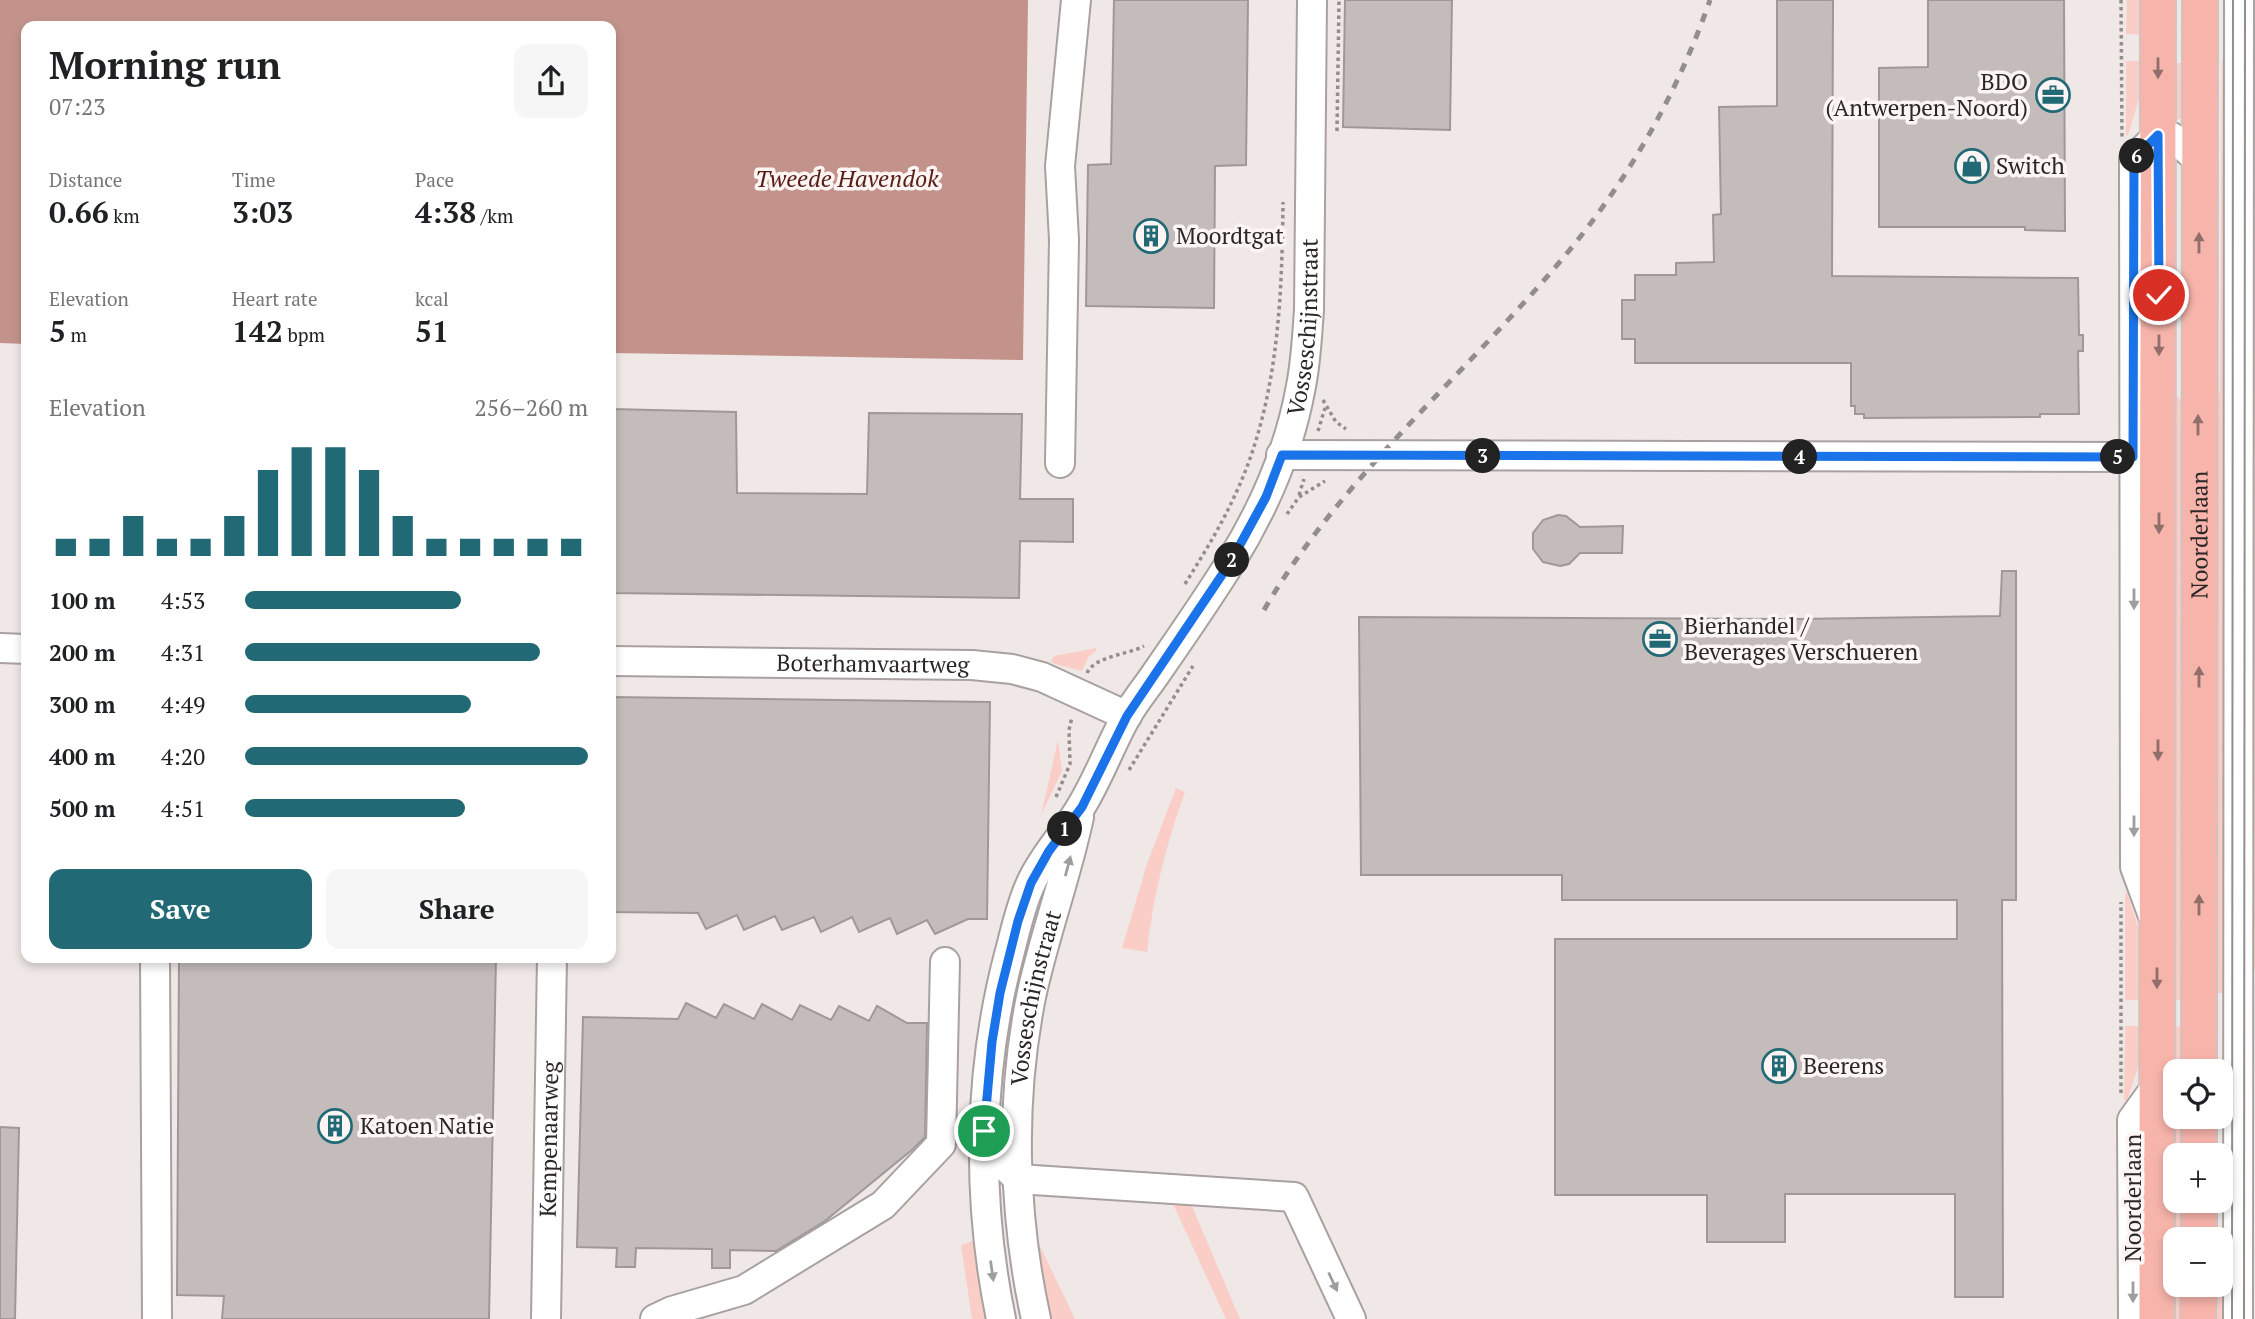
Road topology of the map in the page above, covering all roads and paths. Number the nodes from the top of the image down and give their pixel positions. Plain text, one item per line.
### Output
1 (1076, 0) edge
2 (1312, 0) edge
3 (1339, 0) edge
4 (2158, 0) edge
5 (2200, 0) edge
6 (2239, 0) edge
7 (2158, 135) junction
8 (1337, 137) dead end
9 (2199, 160) junction
10 (1283, 202) dead end
11 (1323, 399) dead end
12 (1349, 431) dead end
13 (1282, 455) junction
14 (2133, 457) junction
15 (1060, 463) dead end
16 (1327, 480) dead end
17 (1282, 522) dead end
18 (1184, 586) dead end
19 (1149, 639) dead end
20 (0, 648) edge
21 (21, 649) edge
22 (1197, 660) dead end
23 (616, 661) edge
24 (1080, 694) junction
25 (1127, 716) junction
26 (1124, 779) dead end
27 (1068, 804) junction
28 (2157, 926) junction
29 (945, 962) dead end
30 (155, 963) edge
31 (552, 963) edge
32 (992, 1042) junction
33 (2199, 1059) edge
34 (2158, 1084) junction
35 (1018, 1180) junction
36 (986, 1216) junction
37 (2199, 1297) edge
38 (663, 1315) edge
39 (157, 1319) edge
40 (546, 1319) edge
41 (1001, 1319) edge
42 (1036, 1319) edge
43 (1350, 1319) edge
44 (2133, 1319) edge
45 (2157, 1319) edge
46 (2199, 1319) edge
47 (2238, 1319) edge

1 - 15 street
2 - 13 street, Vosseschijnstraat
3 - 8 path
4 -> 7 main road, Noorderlaan
5 - 9 main road, Noorderlaan
6 - 47 street
7 - 9 street
7 - 14 street, Noorderlaan
7 -> 28 main road, Noorderlaan
33 -> 9 main road, Noorderlaan
10 - 18 path
11 - 12 path
13 - 14 street
13 - 25 street, Vosseschijnstraat
14 -> 28 street, Noorderlaan
16 - 17 path
19 - 24 path
20 - 21 street
22 - 26 path
23 - 24 street, Boterhamvaartweg
24 - 25 street, Boterhamvaartweg
24 - 27 path
25 - 27 street, Vosseschijnstraat
27 - 32 street, Vosseschijnstraat
35 -> 27 street, Vosseschijnstraat
28 -> 34 main road, Noorderlaan
29 - 38 street
30 - 39 street
31 - 40 street, Kempenaarweg
32 - 35 street
32 - 36 street, Vosseschijnstraat
34 -> 44 street, Noorderlaan
34 - 45 main road, Noorderlaan
35 - 36 street
35 - 42 street, Vosseschijnstraat
35 -> 43 street
36 -> 41 street, Vosseschijnstraat
37 - 46 main road

